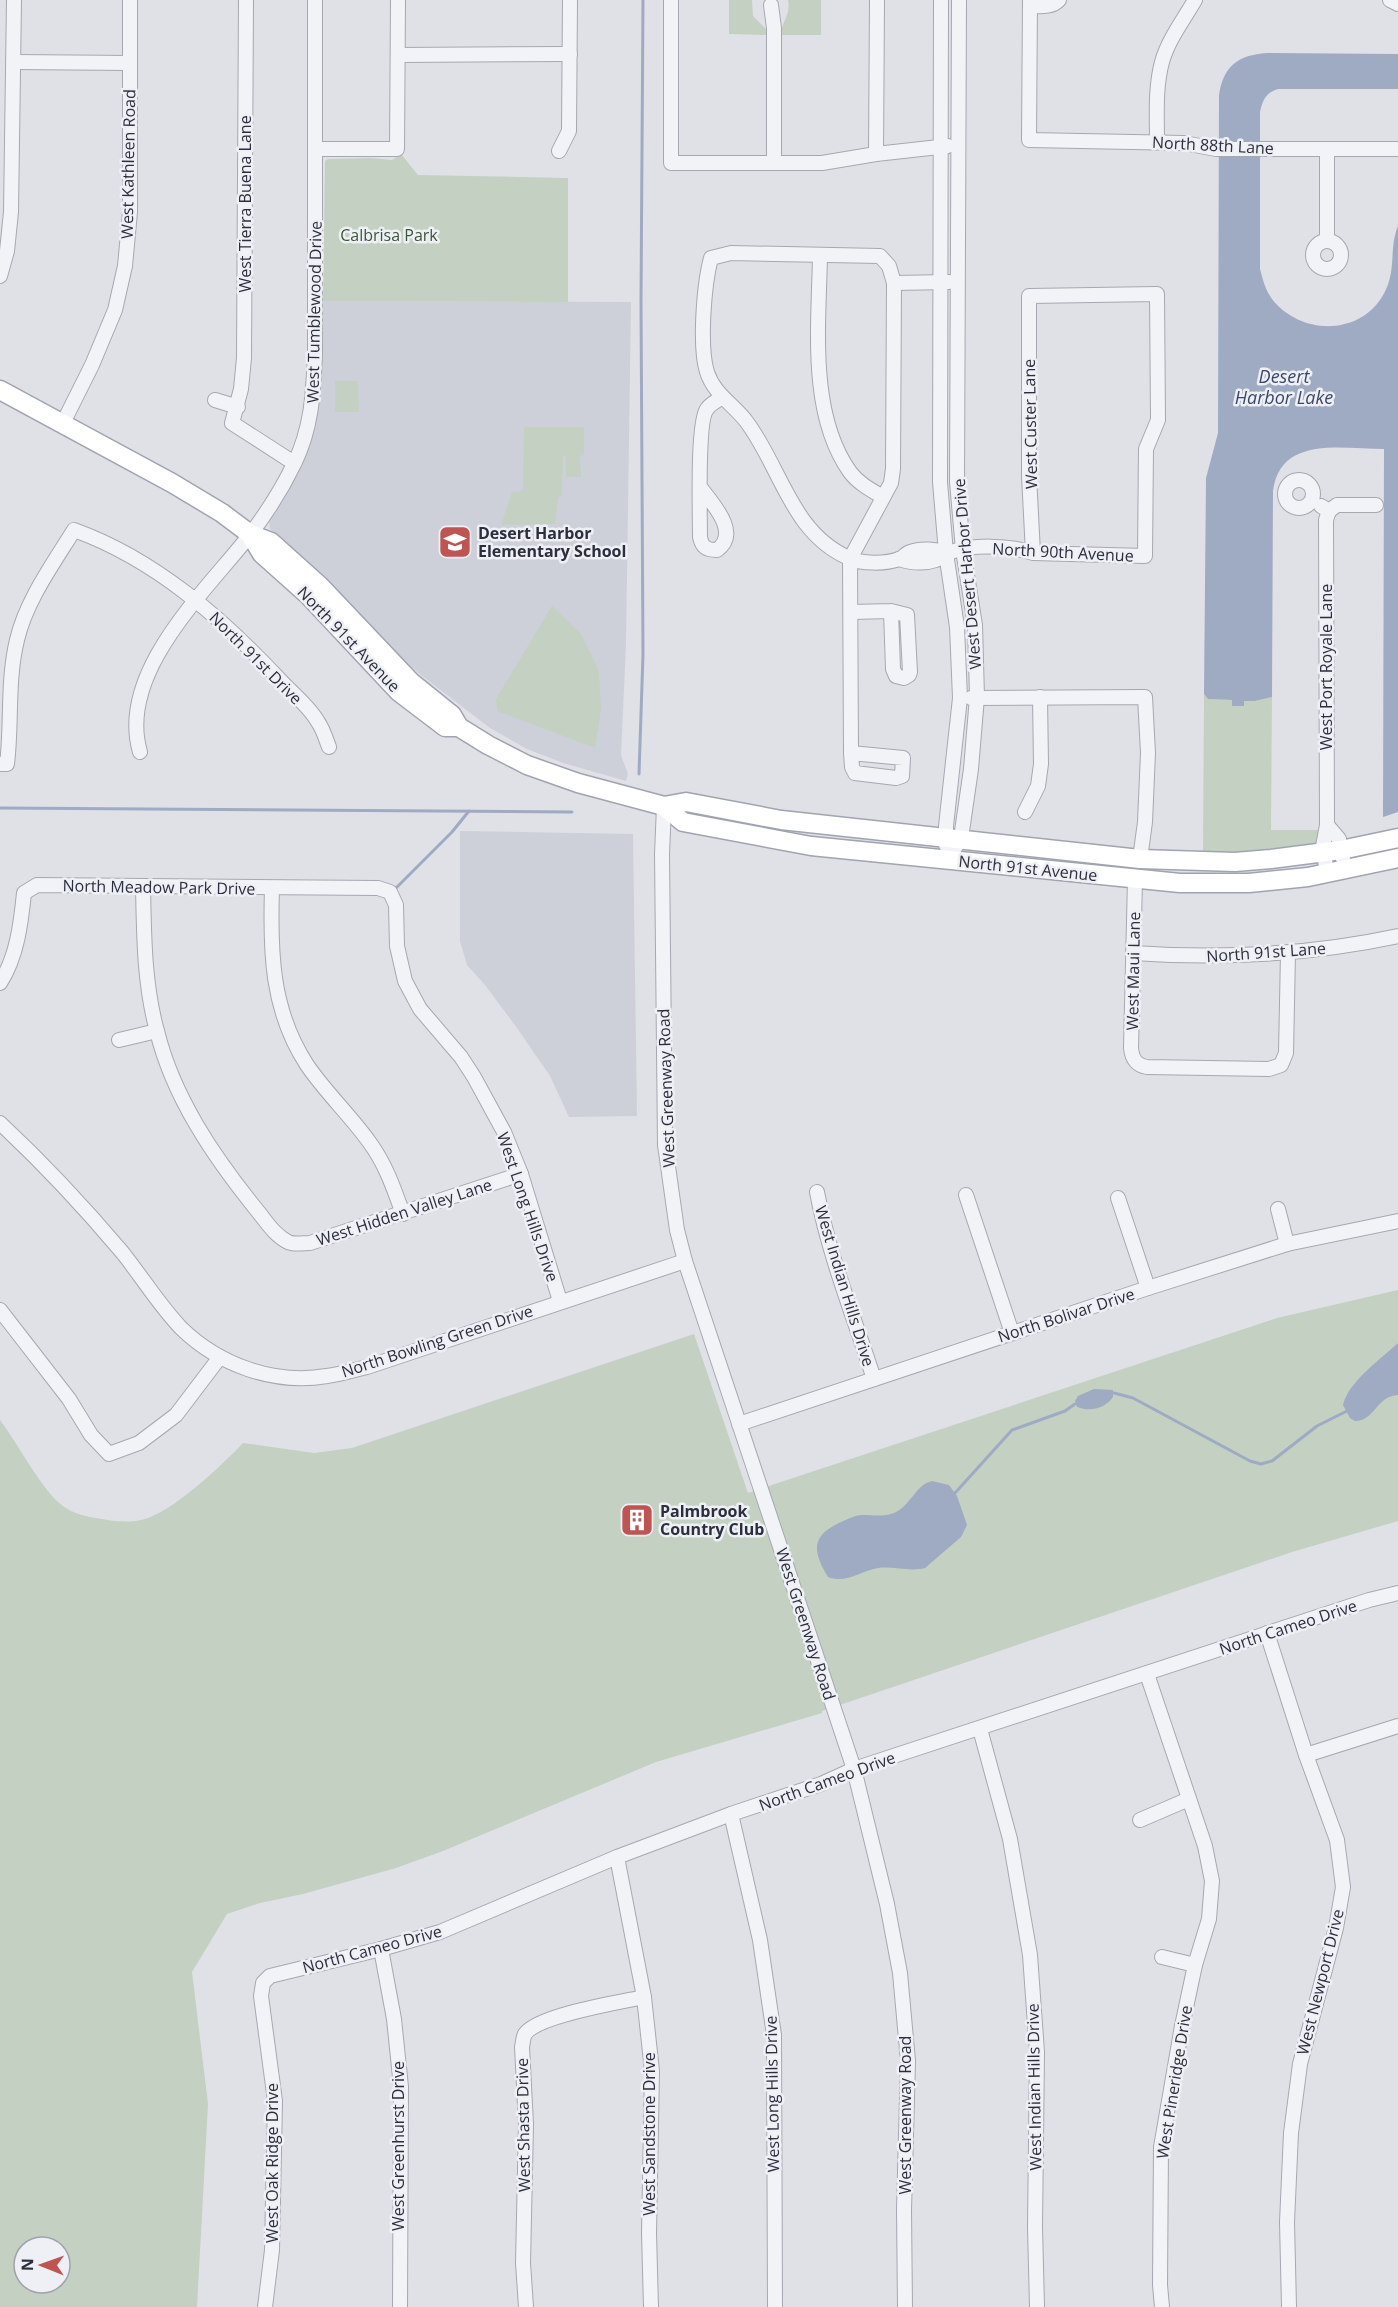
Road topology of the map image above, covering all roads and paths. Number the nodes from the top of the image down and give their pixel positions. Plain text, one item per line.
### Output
1 (14, 0) edge
2 (130, 0) edge
3 (246, 0) edge
4 (315, 0) edge
5 (399, 0) edge
6 (570, 0) edge
7 (671, 0) edge
8 (877, 0) edge
9 (941, 0) edge
10 (959, 0) edge
11 (1059, 0) edge
12 (1195, 0) edge
13 (1390, 0) edge
14 (1030, 3) edge
15 (1398, 4) edge
16 (771, 5) dead end
17 (570, 54) junction
18 (398, 55) junction
19 (14, 62) junction
20 (130, 63) junction
21 (1157, 142) junction
22 (940, 146) junction
23 (958, 146) junction
24 (315, 149) junction
25 (1398, 149) edge
26 (1327, 150) junction
27 (559, 151) dead end
28 (876, 154) junction
29 (774, 163) junction
30 (1327, 240) dead end
31 (820, 255) junction
32 (0, 276) edge
33 (940, 282) junction
34 (957, 282) junction
35 (894, 283) junction
36 (0, 390) edge
37 (722, 397) junction
38 (215, 400) dead end
39 (238, 407) junction
40 (63, 423) junction
41 (294, 463) junction
42 (700, 487) dead end
43 (883, 497) junction
44 (1311, 500) dead end
45 (1376, 505) dead end
46 (1329, 511) junction
47 (250, 534) junction
48 (963, 550) junction
49 (946, 553) junction
50 (1033, 553) junction
51 (1145, 556) joint
52 (850, 559) junction
53 (196, 601) junction
54 (891, 611) dead end
55 (850, 612) junction
56 (977, 697) junction
57 (1040, 697) junction
58 (960, 698) junction
59 (329, 747) dead end
60 (140, 752) dead end
61 (851, 753) junction
62 (3, 764) edge
63 (664, 806) junction
64 (1025, 812) dead end
65 (953, 837) junction
66 (1398, 838) edge
67 (1332, 852) junction
68 (1398, 858) edge
69 (948, 859) junction
70 (1140, 859) junction
71 (1346, 870) junction
72 (1328, 874) junction
73 (1135, 880) junction
74 (143, 886) junction
75 (272, 888) junction
76 (390, 892) joint
77 (1398, 936) edge
78 (1133, 953) junction
79 (1288, 953) junction
80 (0, 983) edge
81 (157, 1031) junction
82 (119, 1040) dead end
83 (0, 1123) edge
84 (521, 1174) junction
85 (817, 1192) dead end
86 (966, 1195) dead end
87 (1118, 1198) dead end
88 (1278, 1209) dead end
89 (403, 1214) junction
90 (1398, 1221) edge
91 (1287, 1244) junction
92 (685, 1261) junction
93 (1148, 1288) junction
94 (560, 1301) junction
95 (0, 1310) edge
96 (1012, 1333) junction
97 (220, 1357) junction
98 (874, 1379) junction
99 (739, 1424) junction
100 (1398, 1593) edge
101 (1267, 1633) junction
102 (1147, 1674) junction
103 (1398, 1726) edge
104 (980, 1729) junction
105 (1306, 1755) junction
106 (854, 1769) junction
107 (1189, 1798) junction
108 (731, 1814) junction
109 (1140, 1820) dead end
110 (617, 1857) junction
111 (381, 1949) junction
112 (1162, 1957) dead end
113 (1195, 1965) junction
114 (263, 1983) joint
115 (644, 1997) junction
116 (265, 2307) edge
117 (400, 2307) edge
118 (526, 2307) edge
119 (651, 2307) edge
120 (775, 2307) edge
121 (905, 2307) edge
122 (1037, 2307) edge
123 (1162, 2307) edge
124 (1289, 2307) edge

1 - 19 street
2 - 20 street, West Kathleen Road
3 - 39 street, West Tierra Buena Lane
4 - 24 street, West Tumblewood Drive
5 - 18 street
6 - 17 street
7 - 29 street
8 - 28 street
9 - 22 street, West Desert Harbor Drive
10 - 23 street, West Desert Harbor Drive
11 - 14 street
12 - 21 street
13 - 15 street
14 - 21 street, North 88th Lane
16 - 29 street
17 - 18 street
17 - 27 street
18 - 24 street
19 - 20 street
19 - 32 street
20 - 40 street, West Kathleen Road
21 - 26 street, North 88th Lane
22 - 23 street
22 - 28 street
22 - 33 street, West Desert Harbor Drive
23 - 34 street, West Desert Harbor Drive
24 - 41 street, West Tumblewood Drive
25 - 26 street, North 88th Lane
26 - 30 street
28 - 29 street
31 - 35 street
31 - 37 street
31 - 43 street
33 - 34 street
33 - 35 street
33 - 49 street, West Desert Harbor Drive
34 - 48 street, West Desert Harbor Drive
35 - 43 street
36 - 40 main road, North 91st Avenue
37 - 42 street
37 - 52 street
38 - 39 street
39 - 41 street, West Tierra Buena Lane
40 - 47 main road, North 91st Avenue
41 - 47 street, West Tumblewood Drive
43 - 52 street
44 - 46 street
45 - 46 street
46 - 67 street, West Port Royale Lane
47 - 53 street, West Tumblewood Drive
47 - 63 main road, North 91st Avenue
48 - 49 street, North 90th Avenue
48 - 50 street, North 90th Avenue
48 - 56 street, West Desert Harbor Drive
49 - 52 street, North 90th Avenue
49 - 58 street, West Desert Harbor Drive
50 - 51 street, North 90th Avenue
50 - 51 street, West Custer Lane
52 - 55 street
53 - 59 street, North 91st Drive
53 - 60 street, West Tumblewood Drive
53 - 62 street, North 91st Drive
54 - 55 street
55 - 61 street
56 - 57 street
56 - 58 street
56 - 65 street, West Desert Harbor Drive
57 - 64 street
57 - 70 street
58 - 65 street, West Desert Harbor Drive
61 - 61 street
63 - 65 main road, North 91st Avenue
63 - 69 main road, North 91st Avenue
63 - 92 street, West Greenway Road
65 - 69 street, West Desert Harbor Drive
65 - 70 main road, North 91st Avenue
66 - 67 main road, North 91st Avenue
67 - 70 main road, North 91st Avenue
67 - 71 street, West Port Royale Lane
67 - 72 street, West Port Royale Lane
68 - 71 main road, North 91st Avenue
69 - 73 main road, North 91st Avenue
71 - 72 main road, North 91st Avenue
72 - 73 main road, North 91st Avenue
73 - 78 street, West Maui Lane
74 - 75 street, North Meadow Park Drive
74 - 80 street, North Meadow Park Drive
74 - 81 street, West Hidden Valley Lane
75 - 76 street, North Meadow Park Drive
75 - 89 street
76 - 84 street, West Long Hills Drive
77 - 79 street, North 91st Lane
78 - 79 street, North 91st Lane
78 - 79 street, West Maui Lane
81 - 82 street
81 - 89 street, West Hidden Valley Lane
83 - 97 street, North Bowling Green Drive
84 - 89 street, West Hidden Valley Lane
84 - 94 street, West Long Hills Drive
85 - 98 street, West Indian Hills Drive
86 - 96 street
87 - 93 street
88 - 91 street
90 - 91 street, North Bolivar Drive
91 - 93 street, North Bolivar Drive
92 - 94 street, North Bowling Green Drive
92 - 99 street, West Greenway Road
93 - 96 street, North Bolivar Drive
94 - 97 street, North Bowling Green Drive
95 - 97 street
96 - 98 street, North Bolivar Drive
98 - 99 street, North Bolivar Drive
99 - 106 street, West Greenway Road
100 - 101 street, North Cameo Drive
101 - 102 street, North Cameo Drive
101 - 105 street, West Newport Drive
102 - 104 street, North Cameo Drive
102 - 107 street, West Pineridge Drive
103 - 105 street
104 - 106 street, North Cameo Drive
104 - 122 street, West Indian Hills Drive
105 - 124 street, West Newport Drive
106 - 108 street, North Cameo Drive
106 - 121 street, West Greenway Road
107 - 109 street
107 - 113 street, West Pineridge Drive
108 - 110 street, North Cameo Drive
108 - 120 street, West Long Hills Drive
110 - 111 street, North Cameo Drive
110 - 115 street, West Sandstone Drive
111 - 114 street, North Cameo Drive
111 - 117 street, West Greenhurst Drive
112 - 113 street
113 - 123 street, West Pineridge Drive
114 - 116 street, West Oak Ridge Drive
115 - 118 street, West Shasta Drive
115 - 119 street, West Sandstone Drive

